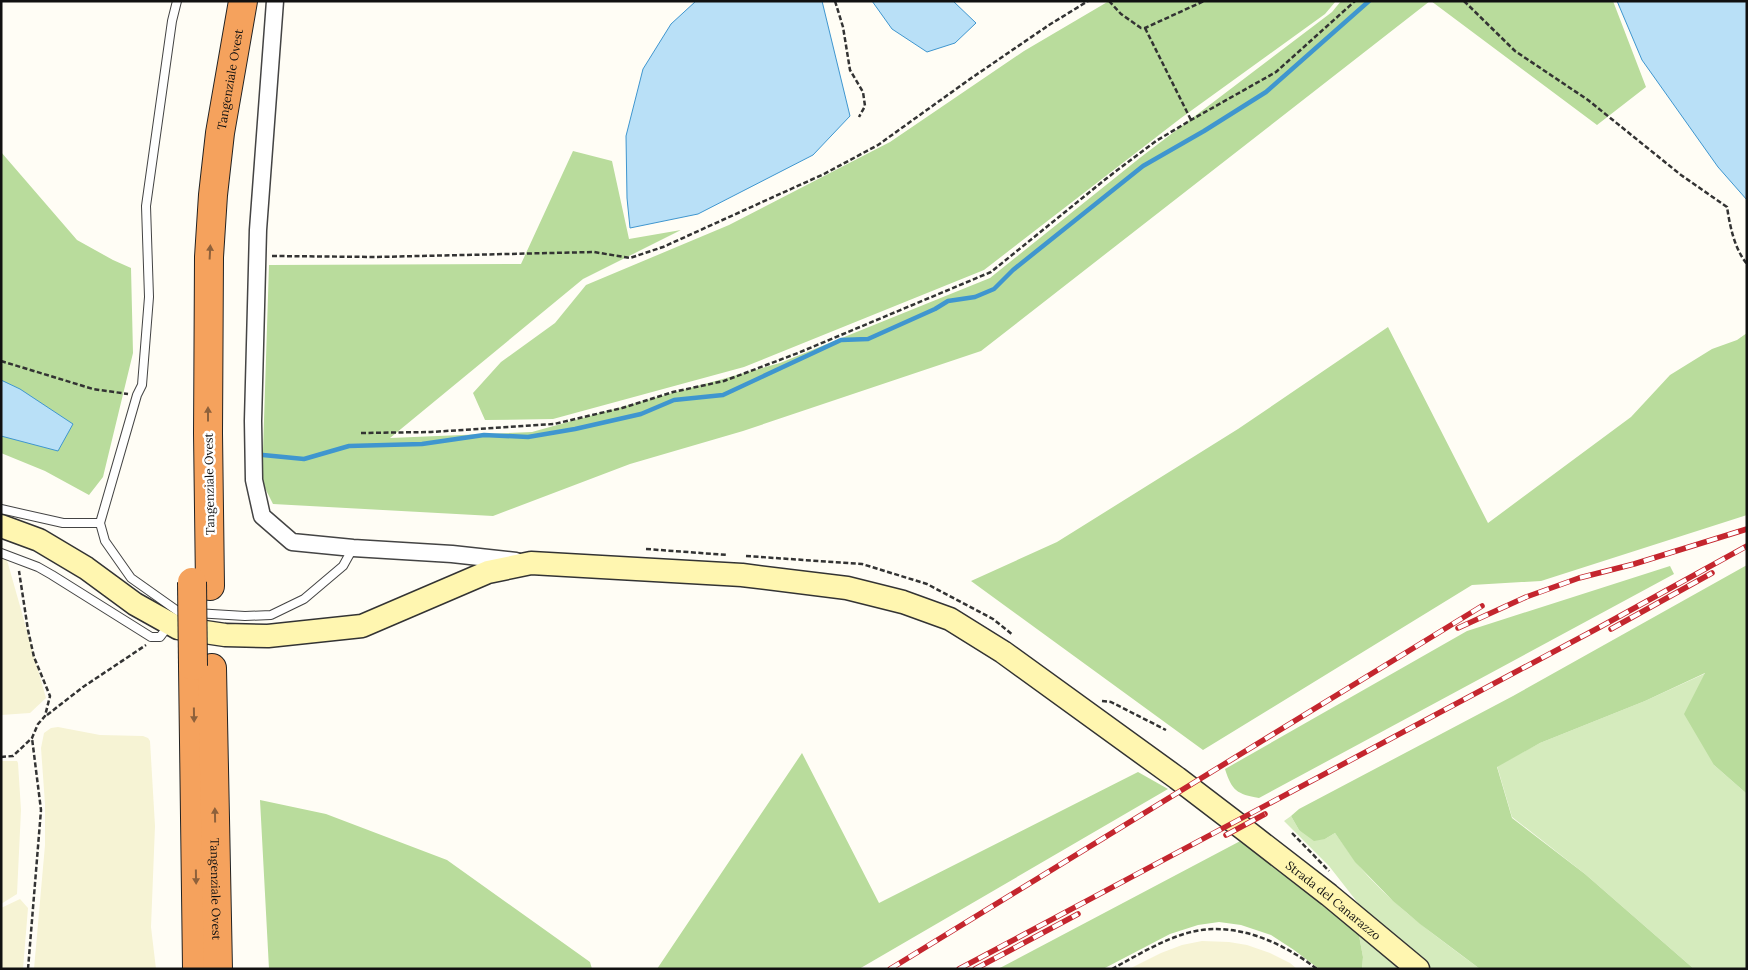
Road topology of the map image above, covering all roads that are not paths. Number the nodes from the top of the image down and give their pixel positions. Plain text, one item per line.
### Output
1 (177, 1) edge
2 (224, 1) edge
3 (242, 1) edge
4 (275, 1) edge
5 (1, 509) edge
6 (100, 524) junction
7 (1, 526) edge
8 (353, 548) junction
9 (1, 553) edge
10 (452, 554) junction
11 (531, 563) junction
12 (466, 582) junction
13 (201, 584) junction
14 (244, 616) junction
15 (170, 624) junction
16 (232, 629) junction
17 (203, 667) junction
18 (197, 969) edge
19 (218, 969) edge
20 (1418, 969) edge

1 - 6 lane
2 - 13 highway, Tangenziale Ovest
13 -> 3 highway, Tangenziale Ovest
4 - 8 street
5 - 6 lane
6 - 14 lane
7 - 15 street, Strada del Canarazzo
8 - 10 street
8 - 14 lane
9 - 15 lane
10 - 11 street
10 - 12 street
11 - 12 street, Strada del Canarazzo
11 - 20 street, Strada del Canarazzo
12 - 16 street, Strada del Canarazzo
13 - 17 highway, Tangenziale Ovest, bridge
14 - 16 lane
15 - 16 street, Strada del Canarazzo
17 -> 18 highway, Tangenziale Ovest
19 -> 17 highway, Tangenziale Ovest

